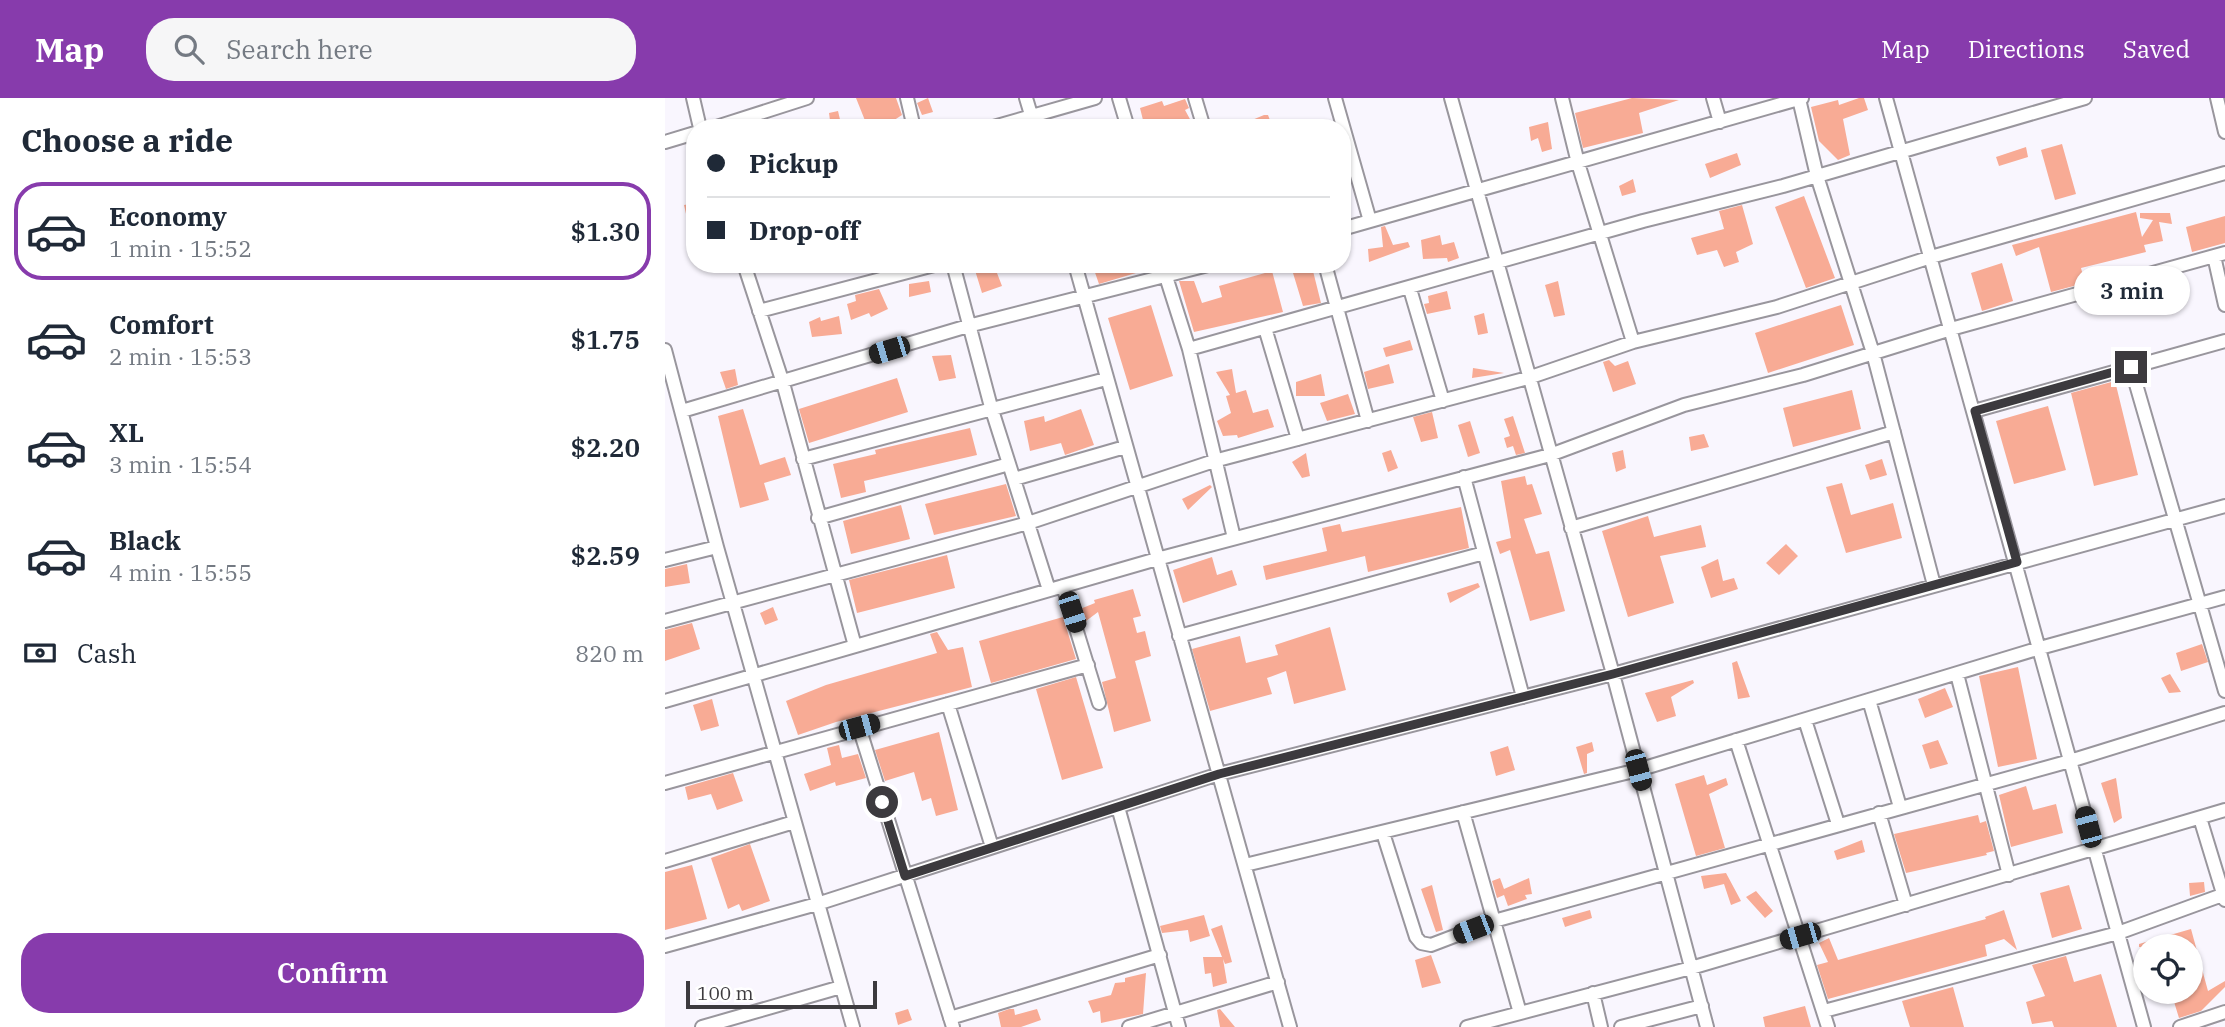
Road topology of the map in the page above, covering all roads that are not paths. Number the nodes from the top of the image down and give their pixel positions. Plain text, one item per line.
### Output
1 (693, 98) edge
2 (807, 98) edge
3 (908, 98) edge
4 (1026, 98) edge
5 (1095, 98) edge
6 (1119, 98) edge
7 (1195, 98) edge
8 (1335, 98) edge
9 (1451, 98) edge
10 (1562, 98) edge
11 (1713, 98) edge
12 (1800, 98) edge
13 (1886, 98) edge
14 (2085, 98) edge
15 (2217, 98) edge
16 (698, 119) edge
17 (741, 119) edge
18 (912, 119) edge
19 (1032, 119) edge
20 (1041, 119) edge
21 (1125, 119) edge
22 (1201, 119) edge
23 (1340, 119) edge
24 (1720, 122) junction
25 (2225, 132) edge
26 (686, 136) edge
27 (665, 142) edge
28 (1901, 151) junction
29 (1351, 161) edge
30 (1578, 163) junction
31 (2225, 173) edge
32 (1817, 176) junction
33 (1476, 191) junction
34 (1370, 221) junction
35 (1351, 226) edge
36 (1600, 233) junction
37 (2220, 255) edge
38 (1931, 257) junction
39 (1496, 264) junction
40 (747, 273) edge
41 (904, 273) edge
42 (955, 273) edge
43 (1078, 273) edge
44 (1156, 273) edge
45 (1165, 273) edge
46 (1327, 273) edge
47 (1850, 284) junction
48 (1410, 289) junction
49 (1086, 298) junction
50 (2225, 305) edge
51 (1337, 308) junction
52 (759, 311) junction
53 (968, 326) junction
54 (1265, 328) junction
55 (1951, 329) junction
56 (2225, 341) edge
57 (1633, 342) junction
58 (1189, 349) junction
59 (665, 350) edge
60 (1873, 353) junction
61 (2131, 367) junction
62 (1528, 378) junction
63 (1105, 379) junction
64 (783, 383) junction
65 (1443, 401) junction
66 (991, 407) junction
67 (682, 411) junction
68 (1975, 411) junction
69 (1368, 421) junction
70 (1894, 432) junction
71 (1298, 439) junction
72 (1125, 447) junction
73 (1550, 455) junction
74 (803, 459) junction
75 (1214, 461) junction
76 (1009, 464) junction
77 (1464, 478) junction
78 (1014, 479) junction
79 (1137, 486) junction
80 (2225, 506) edge
81 (818, 518) junction
82 (2176, 520) junction
83 (1028, 523) junction
84 (1571, 528) junction
85 (1234, 538) junction
86 (717, 547) junction
87 (1484, 553) junction
88 (1157, 559) junction
89 (665, 560) edge
90 (2017, 562) junction
91 (834, 575) junction
92 (1934, 585) junction
93 (1063, 586) junction
94 (1049, 590) junction
95 (2225, 597) edge
96 (732, 602) junction
97 (2199, 604) junction
98 (665, 621) edge
99 (1179, 636) junction
100 (855, 646) junction
101 (2040, 648) junction
102 (1088, 665) junction
103 (1613, 674) junction
104 (1957, 674) junction
105 (753, 676) junction
106 (2225, 691) edge
107 (1523, 697) junction
108 (1869, 700) junction
109 (665, 701) edge
110 (948, 704) junction
111 (1099, 704) dead end
112 (2225, 713) edge
113 (1805, 720) junction
114 (859, 727) junction
115 (1736, 740) junction
116 (774, 751) junction
117 (2070, 761) junction
118 (1638, 770) junction
119 (1219, 774) junction
120 (665, 783) edge
121 (1983, 785) junction
122 (1118, 807) junction
123 (1900, 807) junction
124 (2225, 810) edge
125 (1464, 812) junction
126 (1879, 813) junction
127 (2200, 818) junction
128 (794, 822) junction
129 (1838, 824) junction
130 (1383, 833) junction
131 (1771, 842) junction
132 (992, 847) junction
133 (2094, 849) junction
134 (665, 861) edge
135 (1245, 865) junction
136 (1665, 872) junction
137 (2009, 875) junction
138 (905, 876) junction
139 (2224, 896) edge
140 (817, 904) junction
141 (1906, 905) junction
142 (1494, 921) junction
143 (2118, 933) junction
144 (1800, 936) junction
145 (665, 946) edge
146 (1160, 955) junction
147 (1691, 968) junction
148 (1278, 982) junction
149 (841, 987) junction
150 (1593, 993) junction
151 (1702, 1006) junction
152 (1824, 1012) junction
153 (1176, 1013) junction
154 (1520, 1013) junction
155 (2225, 1013) edge
156 (952, 1023) edge
157 (702, 1027) edge
158 (853, 1027) edge
159 (1129, 1027) edge
160 (1179, 1027) edge
161 (1290, 1027) edge
162 (1467, 1027) edge
163 (1601, 1027) edge
164 (1621, 1027) edge
165 (1707, 1027) edge
166 (1828, 1027) edge
167 (2144, 1027) edge
168 (2180, 1027) edge

1 - 16 street
2 - 17 street
3 - 18 street
4 - 19 street
5 - 20 street
6 - 21 street
7 - 22 street
8 - 23 street
9 - 33 street
10 - 30 street
11 - 24 street
12 - 24 street
12 - 32 street
13 - 28 street
14 - 28 street
15 - 25 street
24 - 30 street
26 - 27 street
28 - 32 street
28 - 38 street
29 - 34 street
30 - 33 street
30 - 36 street
31 - 38 street
32 - 36 street
32 - 47 street
33 - 34 street
33 - 39 street
34 - 35 street
36 - 39 street
36 - 57 street
37 - 50 street
37 - 55 street
38 - 47 street
38 - 55 street
39 - 48 street
39 - 62 street
40 - 52 street
41 - 52 street
42 - 53 street
43 - 49 street
44 - 49 street
45 - 58 street
46 - 51 street
47 - 57 street
47 - 60 street
48 - 51 street
48 - 65 street
49 - 53 street
49 - 63 street
51 - 54 street
51 - 69 street
52 - 64 street
53 - 64 street
53 - 66 street
54 - 58 street
54 - 71 street
55 - 60 street
55 - 68 street
56 - 61 street
57 - 62 street
58 - 75 street
59 - 67 street
60 - 70 street
60 - 73 street
61 - 68 street
61 - 82 street
62 - 65 street
62 - 73 street
63 - 66 street
63 - 72 street
64 - 67 street
64 - 74 street
65 - 69 street
66 - 74 street
66 - 76 street
67 - 86 street
68 - 90 street
69 - 71 street
70 - 84 street
70 - 92 street
71 - 75 street
72 - 78 street
72 - 79 street
73 - 77 street
73 - 84 street
74 - 81 street
75 - 79 street
75 - 85 street
76 - 78 street
76 - 81 street
77 - 85 street
77 - 87 street
78 - 83 street
79 - 83 street
79 - 88 street
80 - 82 street
81 - 91 street
82 - 90 street
82 - 97 street
83 - 91 street
83 - 94 street
84 - 103 street
85 - 88 street
86 - 89 street
86 - 96 street
87 - 99 street
87 - 107 street
88 - 93 street
88 - 99 street
90 - 92 street
90 - 101 street
91 - 96 street
91 - 100 street
92 - 103 street
93 - 94 street
93 - 102 street
94 - 100 street
95 - 97 street
96 - 98 street
96 - 105 street
97 - 101 street
97 - 106 street
99 - 119 street
100 - 105 street
101 - 104 street
101 - 117 street
102 - 110 street
102 - 111 street
103 - 107 street
103 - 118 street
104 - 108 street
104 - 121 street
105 - 109 street
105 - 116 street
107 - 119 street
108 - 113 street
108 - 123 street
110 - 114 street
110 - 132 street
112 - 117 street
113 - 115 street
113 - 129 street
114 - 116 street
114 - 138 street
115 - 118 street
115 - 131 street
116 - 120 street
116 - 128 street
117 - 121 street
117 - 133 street
118 - 125 street
118 - 136 street
119 - 122 street
119 - 135 street
121 - 123 street
121 - 137 street
122 - 132 street
122 - 146 street
123 - 126 street
124 - 127 street
125 - 130 street
125 - 142 street
126 - 129 street
126 - 141 street
127 - 133 street
127 - 139 street
128 - 134 street
128 - 140 street
129 - 131 street
130 - 135 street
130 - 142 street
131 - 136 street
131 - 144 street
132 - 138 street
133 - 137 street
133 - 143 street
135 - 148 street
136 - 142 street
136 - 147 street
137 - 141 street
138 - 140 street
138 - 156 street
139 - 143 street
140 - 145 street
140 - 149 street
141 - 144 street
142 - 154 street
143 - 152 street
143 - 167 street
144 - 147 street
144 - 152 street
146 - 153 street
146 - 156 street
147 - 150 street
147 - 151 street
148 - 153 street
148 - 161 street
149 - 157 street
149 - 158 street
150 - 154 street
150 - 163 street
151 - 164 street
151 - 165 street
152 - 166 street
153 - 159 street
153 - 160 street
154 - 162 street
155 - 168 street

